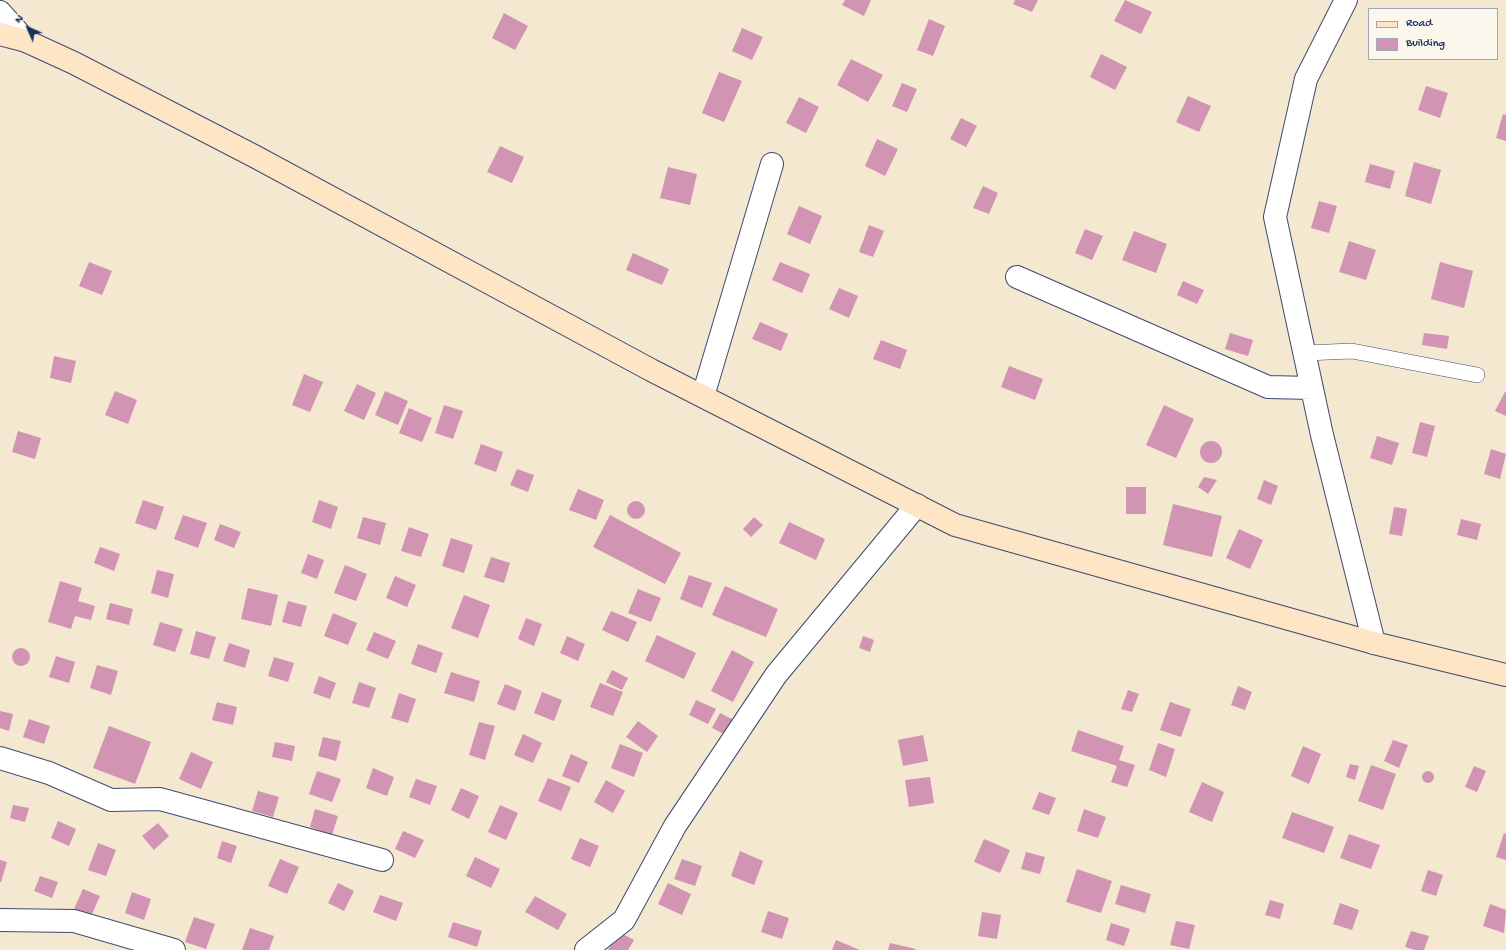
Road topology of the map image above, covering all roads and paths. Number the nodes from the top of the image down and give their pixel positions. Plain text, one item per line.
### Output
1 (1346, 0) edge
2 (0, 12) edge
3 (0, 34) edge
4 (26, 41) junction
5 (772, 164) dead end
6 (1017, 277) dead end
7 (1305, 353) junction
8 (1477, 375) dead end
9 (1312, 388) junction
10 (703, 396) junction
11 (917, 505) junction
12 (1374, 643) junction
13 (1506, 675) edge
14 (0, 758) edge
15 (382, 860) dead end
16 (0, 920) edge
17 (174, 950) edge
18 (586, 950) edge

1 - 7 street
2 - 4 street
3 - 4 main road
4 - 10 main road
5 - 10 street
6 - 9 street
7 - 8 lane
7 - 9 street
9 - 12 street
10 - 11 main road
11 - 12 main road
11 - 18 street
12 - 13 main road
14 - 15 street
16 - 17 street

